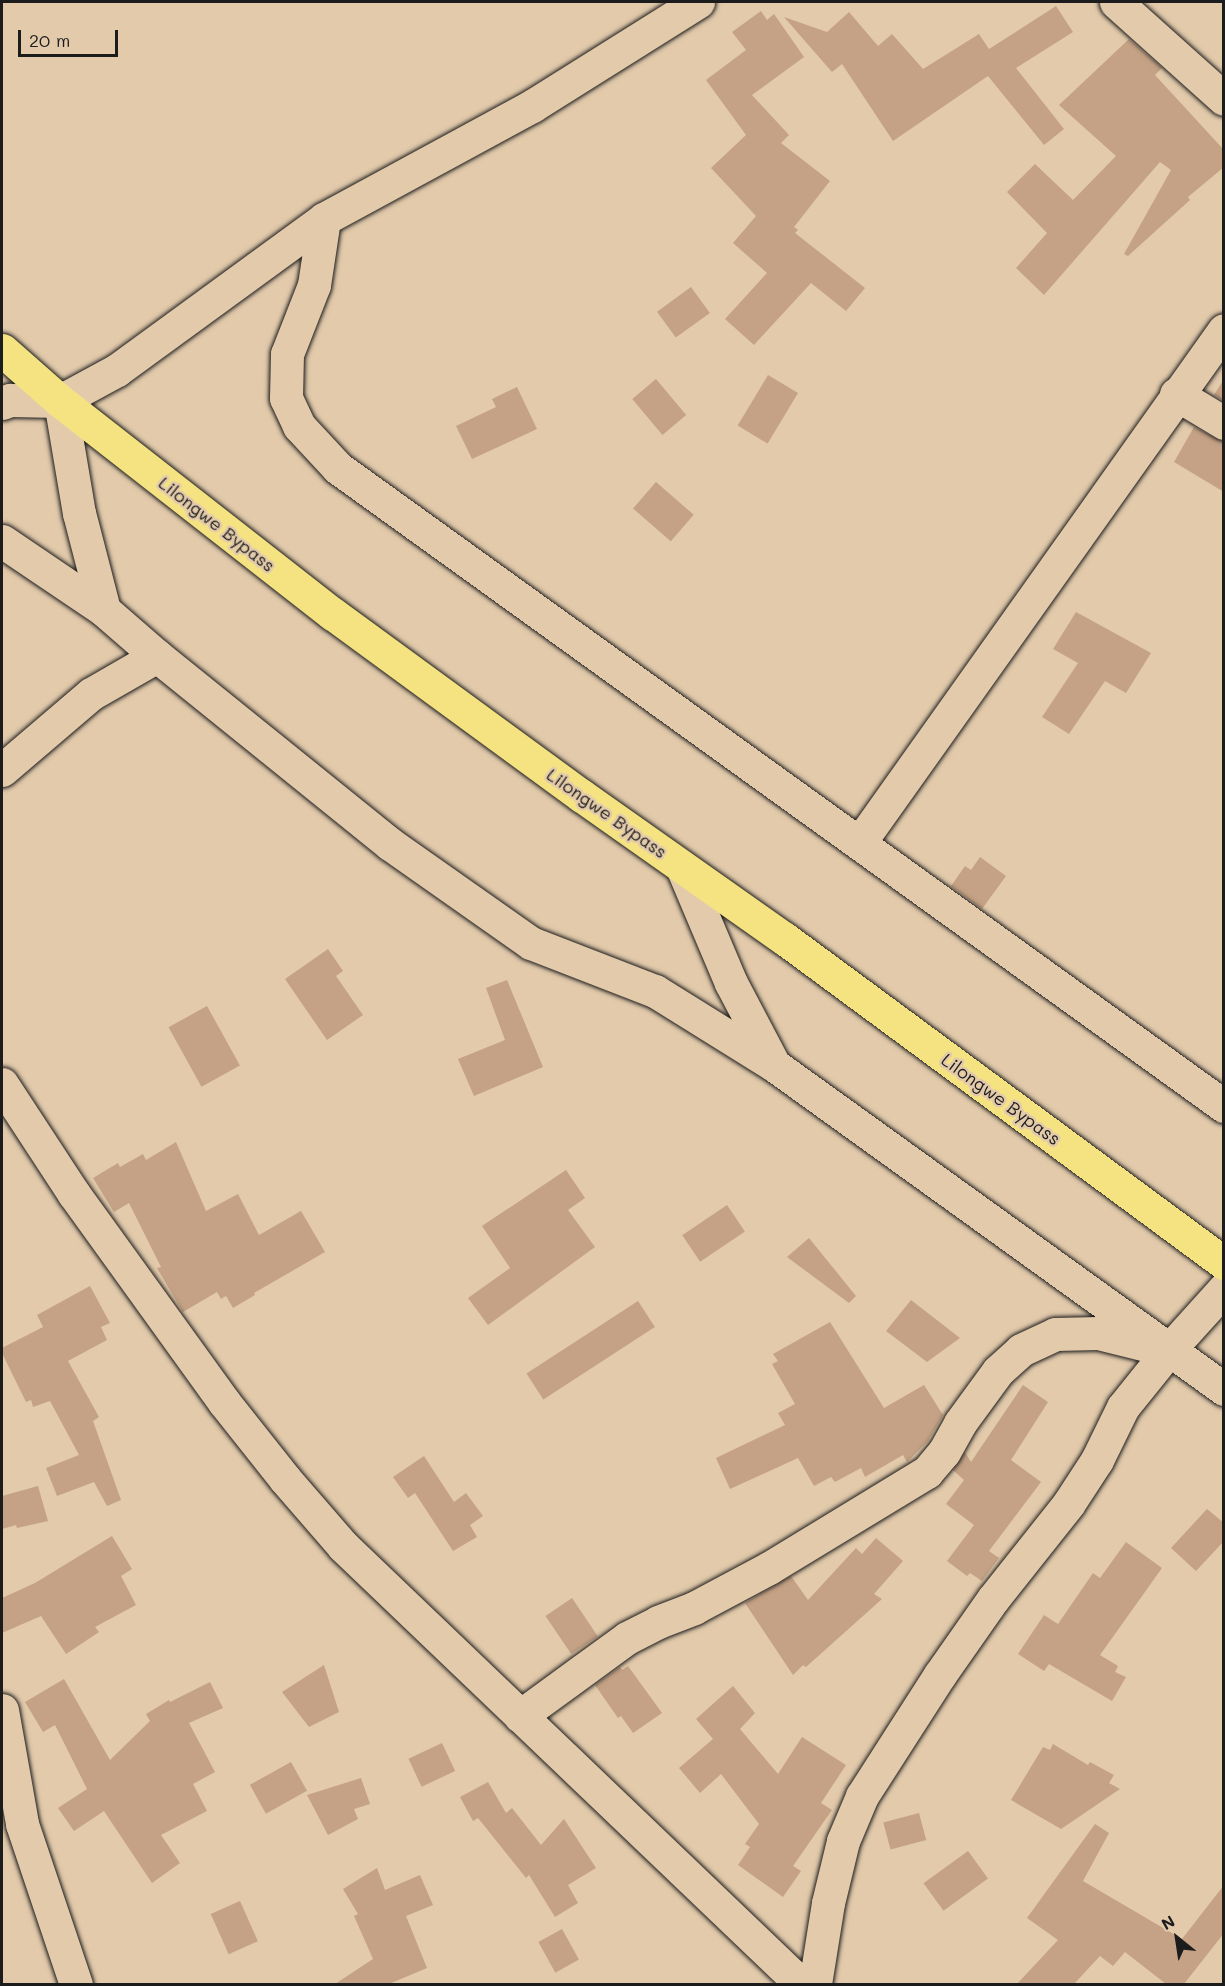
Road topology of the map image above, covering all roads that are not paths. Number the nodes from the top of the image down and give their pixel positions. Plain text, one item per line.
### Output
1 (698, 2) edge
2 (1116, 2) edge
3 (1224, 99) edge
4 (324, 219) junction
5 (1224, 330) edge
6 (2, 350) edge
7 (1176, 394) junction
8 (60, 401) junction
9 (2, 403) edge
10 (1224, 423) edge
11 (2, 541) edge
12 (104, 610) junction
13 (157, 656) junction
14 (2, 770) edge
15 (860, 842) junction
16 (682, 867) junction
17 (774, 1065) junction
18 (2, 1084) edge
19 (1224, 1106) edge
20 (1224, 1263) edge
21 (1224, 1289) edge
22 (1168, 1351) junction
23 (1224, 1389) edge
24 (2, 1710) edge
25 (520, 1716) junction
26 (76, 1984) edge
27 (801, 1984) edge
28 (815, 1984) edge

1 - 4 street
2 - 3 street
4 - 8 street
4 - 15 street
5 - 7 street
6 - 8 main road, Lilongwe Bypass
7 - 10 street
7 - 15 street
8 - 9 street
8 - 12 street
8 - 16 main road, Lilongwe Bypass
11 - 12 street
12 - 13 street
13 - 14 street
13 - 17 street
15 - 19 street
16 - 17 street
16 - 20 main road, Lilongwe Bypass
17 - 22 street
18 - 25 street
21 - 22 street
22 - 23 street
22 - 25 street
22 - 28 street
24 - 26 street
25 - 27 street

